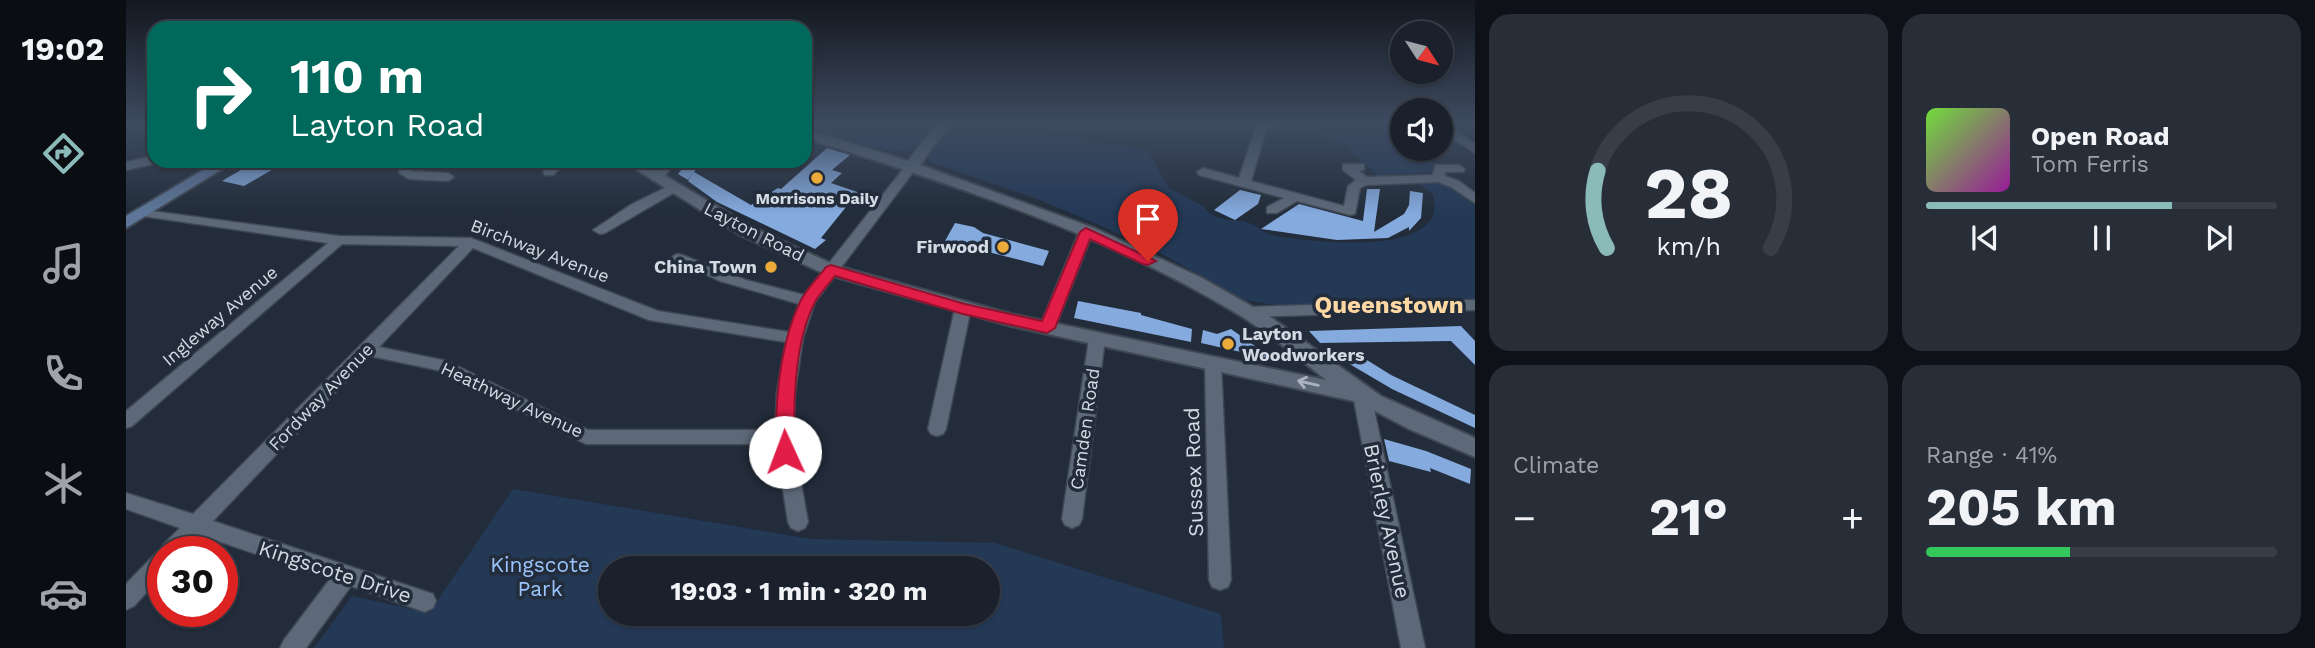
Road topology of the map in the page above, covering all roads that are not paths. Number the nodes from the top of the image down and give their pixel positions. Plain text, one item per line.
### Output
1 (870, 154) edge
2 (920, 154) edge
3 (1253, 154) edge
4 (147, 162) edge
5 (126, 166) edge
6 (911, 167) junction
7 (1360, 167) dead end
8 (216, 168) edge
9 (404, 168) edge
10 (553, 168) edge
11 (641, 168) edge
12 (665, 168) edge
13 (1459, 169) dead end
14 (549, 172) dead end
15 (1203, 173) dead end
16 (449, 177) dead end
17 (1439, 177) junction
18 (657, 178) junction
19 (1364, 181) junction
20 (1244, 183) junction
21 (673, 188) junction
22 (1296, 196) junction
23 (1475, 199) edge
24 (1271, 210) dead end
25 (142, 212) junction
26 (126, 223) edge
27 (600, 230) dead end
28 (1086, 232) junction
29 (338, 240) junction
30 (471, 242) junction
31 (677, 258) dead end
32 (831, 270) junction
33 (808, 301) junction
34 (1468, 306) edge
35 (963, 309) junction
36 (1249, 312) junction
37 (1475, 319) edge
38 (1047, 328) junction
39 (795, 338) junction
40 (1097, 339) junction
41 (367, 350) junction
42 (1314, 360) junction
43 (1213, 363) junction
44 (1254, 371) junction
45 (1362, 395) junction
46 (126, 421) edge
47 (937, 429) dead end
48 (784, 437) junction
49 (1475, 448) edge
50 (126, 500) edge
51 (1072, 519) dead end
52 (798, 522) dead end
53 (196, 525) junction
54 (185, 536) edge
55 (346, 576) junction
56 (147, 577) edge
57 (1220, 580) dead end
58 (126, 599) edge
59 (425, 601) dead end
60 (292, 648) edge
61 (1413, 648) edge

1 - 6 street
2 - 6 street
3 - 20 street
4 - 5 street
6 - 28 street
6 - 32 street
7 - 19 street
8 - 25 main road
9 - 16 street
10 - 14 street
11 - 18 street, Layton Road
12 - 18 street
13 - 17 street
15 - 20 street
17 - 19 street
17 - 23 street
18 - 21 street, Layton Road
19 - 22 street
20 - 22 street
21 - 27 street
21 - 32 street, Layton Road
22 - 24 street
25 - 26 main road
25 - 29 street, Birchway Avenue
28 - 36 street
28 - 38 street
29 - 30 street, Birchway Avenue
29 - 46 street, Ingleway Avenue
30 - 39 street, Birchway Avenue
30 - 41 street, Fordway Avenue
31 - 33 street
32 - 33 street
32 - 35 street, Layton Road
33 - 39 street
34 - 36 street
34 - 37 street
35 - 38 street, Layton Road
35 - 47 street
36 - 42 street
38 - 40 street, Layton Road
39 - 48 street
40 - 43 street, Layton Road
40 - 51 street, Camden Road
41 - 48 street, Heathway Avenue
41 - 53 street, Fordway Avenue
42 - 44 street, Layton Road
42 - 45 street, Layton Road
43 - 44 street, Layton Road
43 - 57 street, Sussex Road
45 -> 44 street, Layton Road
45 - 49 street, Layton Road
45 - 61 street, Brierley Avenue
48 - 52 street
50 - 53 street, Kingscote Drive
53 - 54 street, Fordway Avenue
53 - 55 street, Kingscote Drive
55 - 59 street, Kingscote Drive
55 - 60 street
56 - 58 street

